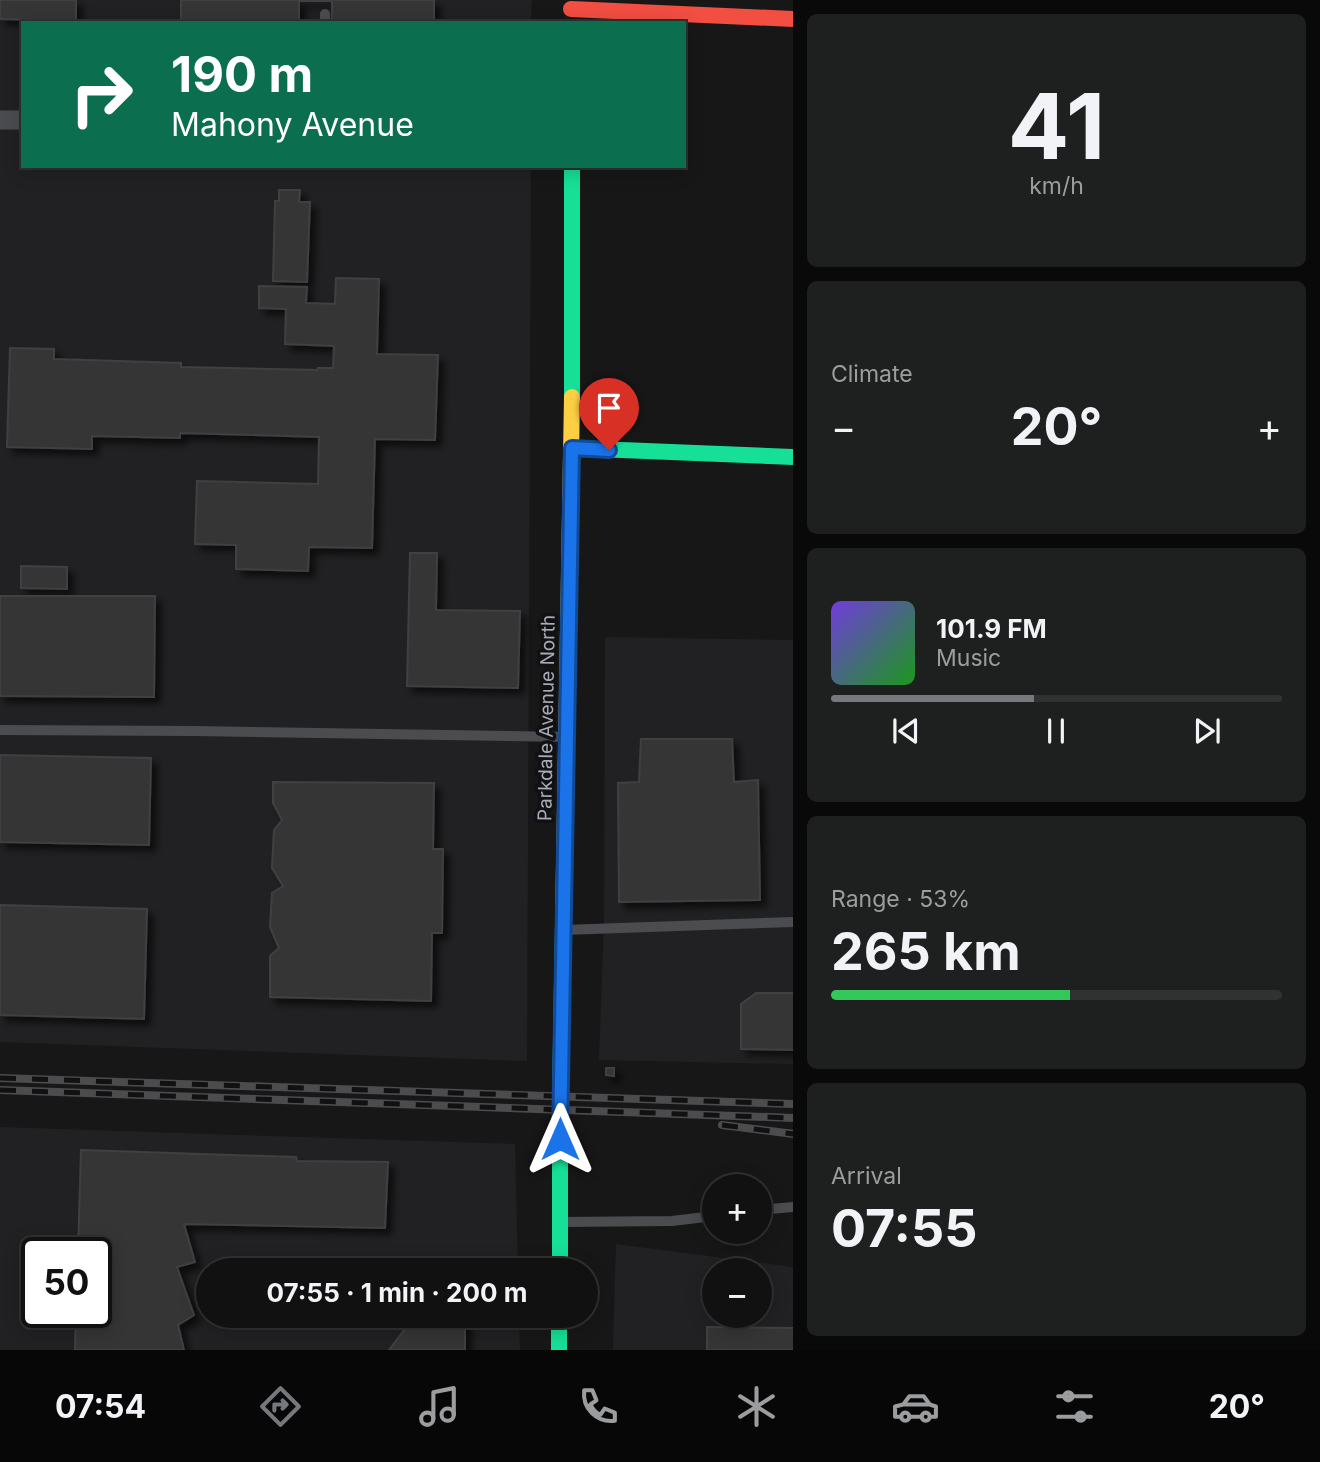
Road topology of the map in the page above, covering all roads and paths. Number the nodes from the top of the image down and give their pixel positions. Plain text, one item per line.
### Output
1 (571, 8) edge
2 (793, 19) edge
3 (0, 120) edge
4 (21, 120) edge
5 (572, 168) edge
6 (572, 448) junction
7 (793, 457) edge
8 (0, 730) edge
9 (567, 737) junction
10 (793, 922) edge
11 (563, 930) junction
12 (793, 1207) edge
13 (772, 1209) edge
14 (702, 1217) edge
15 (560, 1223) junction
16 (560, 1258) edge
17 (559, 1328) edge
18 (559, 1350) edge

1 - 2 main road
3 - 4 street
5 - 6 main road, Parkdale Avenue North
6 - 7 main road
6 - 9 main road, Parkdale Avenue North
8 - 9 lane
9 - 11 main road, Parkdale Avenue North
10 - 11 lane
11 - 15 main road, Parkdale Avenue North
12 - 13 lane
14 - 15 lane
15 - 16 main road, Parkdale Avenue North
17 - 18 main road

